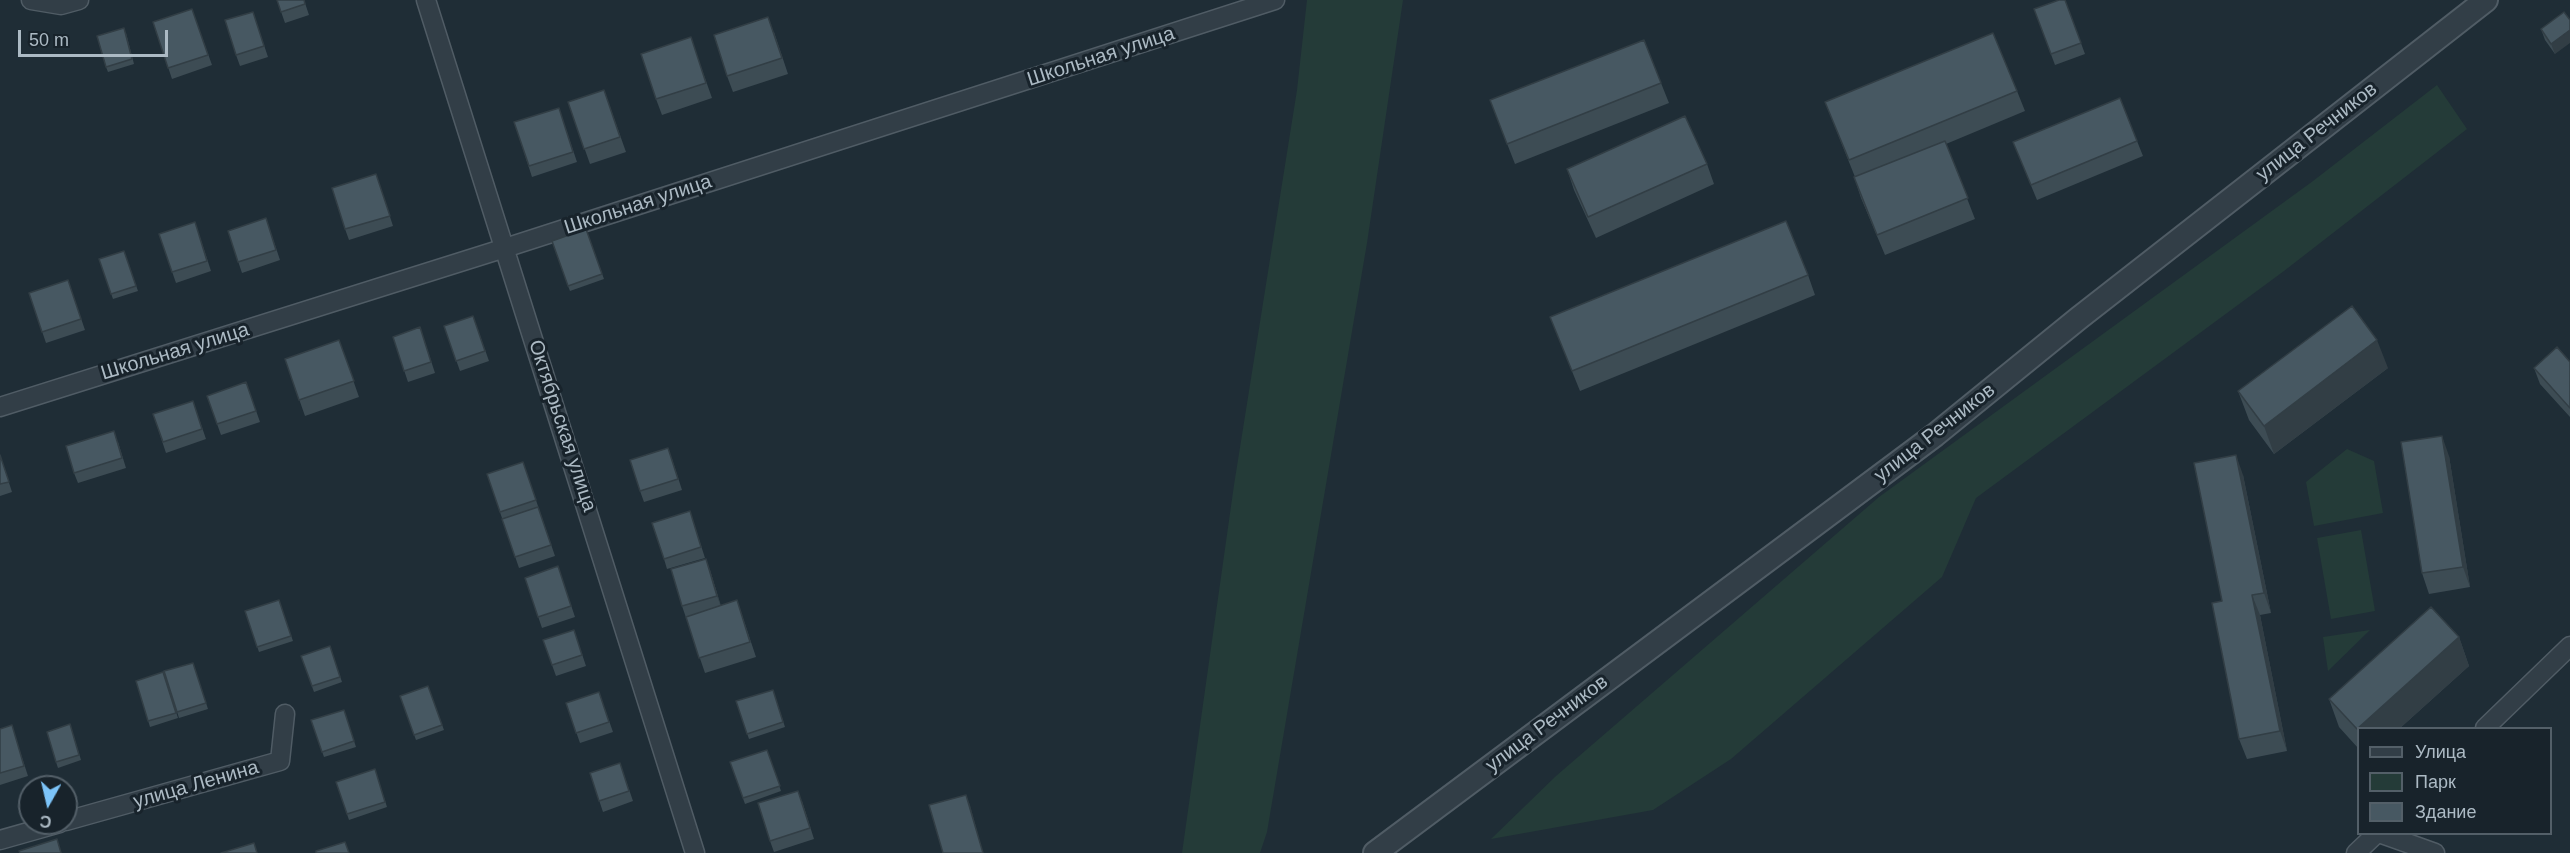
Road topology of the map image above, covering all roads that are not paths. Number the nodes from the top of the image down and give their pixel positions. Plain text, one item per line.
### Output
1 (31, 0) edge
2 (426, 0) edge
3 (1275, 0) edge
4 (2486, 0) edge
5 (70, 2) edge
6 (1226, 8) edge
7 (506, 248) junction
8 (0, 407) edge
9 (2570, 647) edge
10 (285, 714) dead end
11 (2487, 727) edge
12 (78, 818) edge
13 (18, 835) edge
14 (2375, 835) edge
15 (2385, 835) edge
16 (0, 840) edge
17 (1396, 845) edge
18 (696, 853) edge
19 (1375, 853) edge
20 (2356, 853) edge
21 (2435, 853) edge

1 - 5 street
2 - 7 street, Октябрьская улица
3 - 6 street, Школьная улица
4 - 17 street, улица Речников
6 - 7 street, Школьная улица
7 - 8 street, Школьная улица
7 - 18 street, Октябрьская улица
9 - 11 street
10 - 12 street, улица Ленина
13 - 16 street
14 - 20 street
15 - 21 street
17 - 19 street, улица Речников

